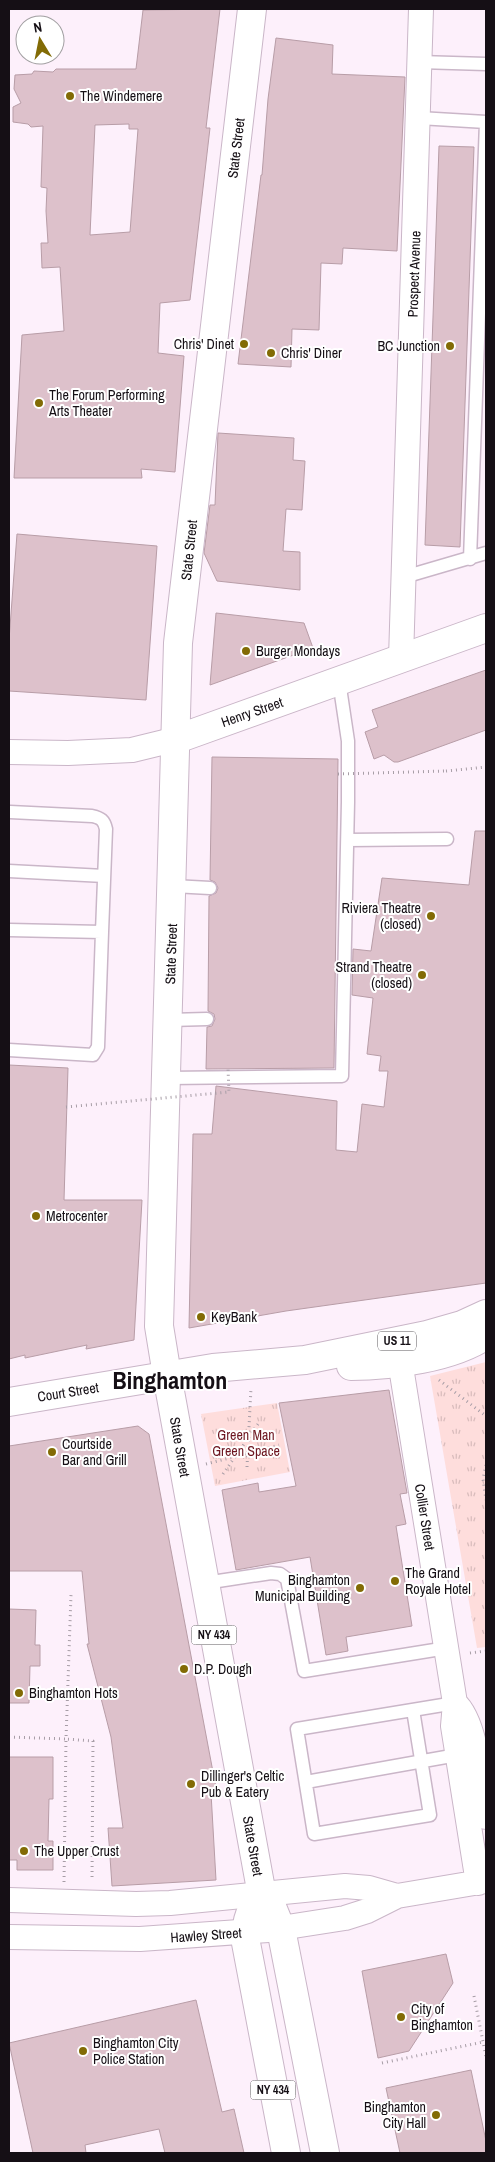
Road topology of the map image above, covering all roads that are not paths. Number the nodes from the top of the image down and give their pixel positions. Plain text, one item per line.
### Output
1 (252, 9) edge
2 (421, 9) edge
3 (420, 62) junction
4 (486, 64) edge
5 (419, 118) junction
6 (486, 122) edge
7 (486, 554) edge
8 (470, 559) junction
9 (404, 577) junction
10 (486, 628) edge
11 (401, 659) junction
12 (339, 681) junction
13 (177, 739) junction
14 (9, 752) edge
15 (10, 812) dead end
16 (447, 839) dead end
17 (348, 840) junction
18 (9, 871) edge
19 (104, 876) junction
20 (173, 886) junction
21 (210, 888) dead end
22 (9, 930) edge
23 (102, 932) junction
24 (207, 1019) dead end
25 (169, 1020) junction
26 (9, 1050) edge
27 (167, 1078) junction
28 (486, 1314) edge
29 (486, 1335) edge
30 (305, 1360) junction
31 (400, 1361) junction
32 (167, 1375) junction
33 (9, 1402) edge
34 (205, 1583) junction
35 (446, 1648) junction
36 (455, 1702) junction
37 (413, 1710) junction
38 (457, 1755) junction
39 (422, 1762) junction
40 (306, 1782) junction
41 (486, 1817) edge
42 (482, 1882) edge
43 (262, 1895) junction
44 (397, 1896) junction
45 (9, 1900) edge
46 (281, 1929) junction
47 (246, 1933) junction
48 (9, 1937) edge
49 (286, 2153) edge
50 (325, 2153) edge

1 - 13 main road, State Street
2 - 3 street, Prospect Avenue
3 - 4 lane
3 - 5 street, Prospect Avenue
5 - 6 lane
5 - 9 street, Prospect Avenue
6 - 8 lane
7 - 8 lane
8 - 9 lane
9 - 11 street, Prospect Avenue
10 - 11 main road, Henry Street
11 - 12 main road, Henry Street
12 - 13 main road, Henry Street
12 - 17 lane
13 - 14 street, Henry Street
13 - 20 main road, State Street
15 - 19 lane
16 - 17 lane
17 - 27 lane
18 - 19 lane
19 - 23 lane
20 - 21 lane
20 - 25 main road, State Street
22 - 23 lane
23 - 26 lane
24 - 25 lane
25 - 27 main road, State Street
27 - 32 main road, State Street
28 - 30 main road, Court Street / US 11
29 - 31 main road, Court Street / US 11
30 - 31 main road, Court Street / US 11
30 - 32 main road, Court Street / US 11
31 - 35 street, Collier Street
32 - 33 main road, Court Street / US 11
32 - 34 main road, State Street / NY 434
34 - 35 lane
34 - 43 main road, State Street / NY 434
35 - 36 street, Collier Street
36 - 37 lane
36 - 38 street, Collier Street
36 - 41 street, Collier Street
37 - 39 lane
37 - 40 lane
38 - 39 lane
38 - 42 street, Collier Street
39 - 40 lane
39 - 40 lane
42 - 44 street, Hawley Street
43 - 44 street, Hawley Street
43 - 45 street, Hawley Street
43 - 46 main road, State Street / NY 434
43 - 47 main road, State Street / NY 434
44 - 46 street, Hawley Street
46 - 47 street, Hawley Street
46 - 50 main road, State Street / NY 434
47 - 48 street, Hawley Street
47 - 49 main road, State Street / NY 434

